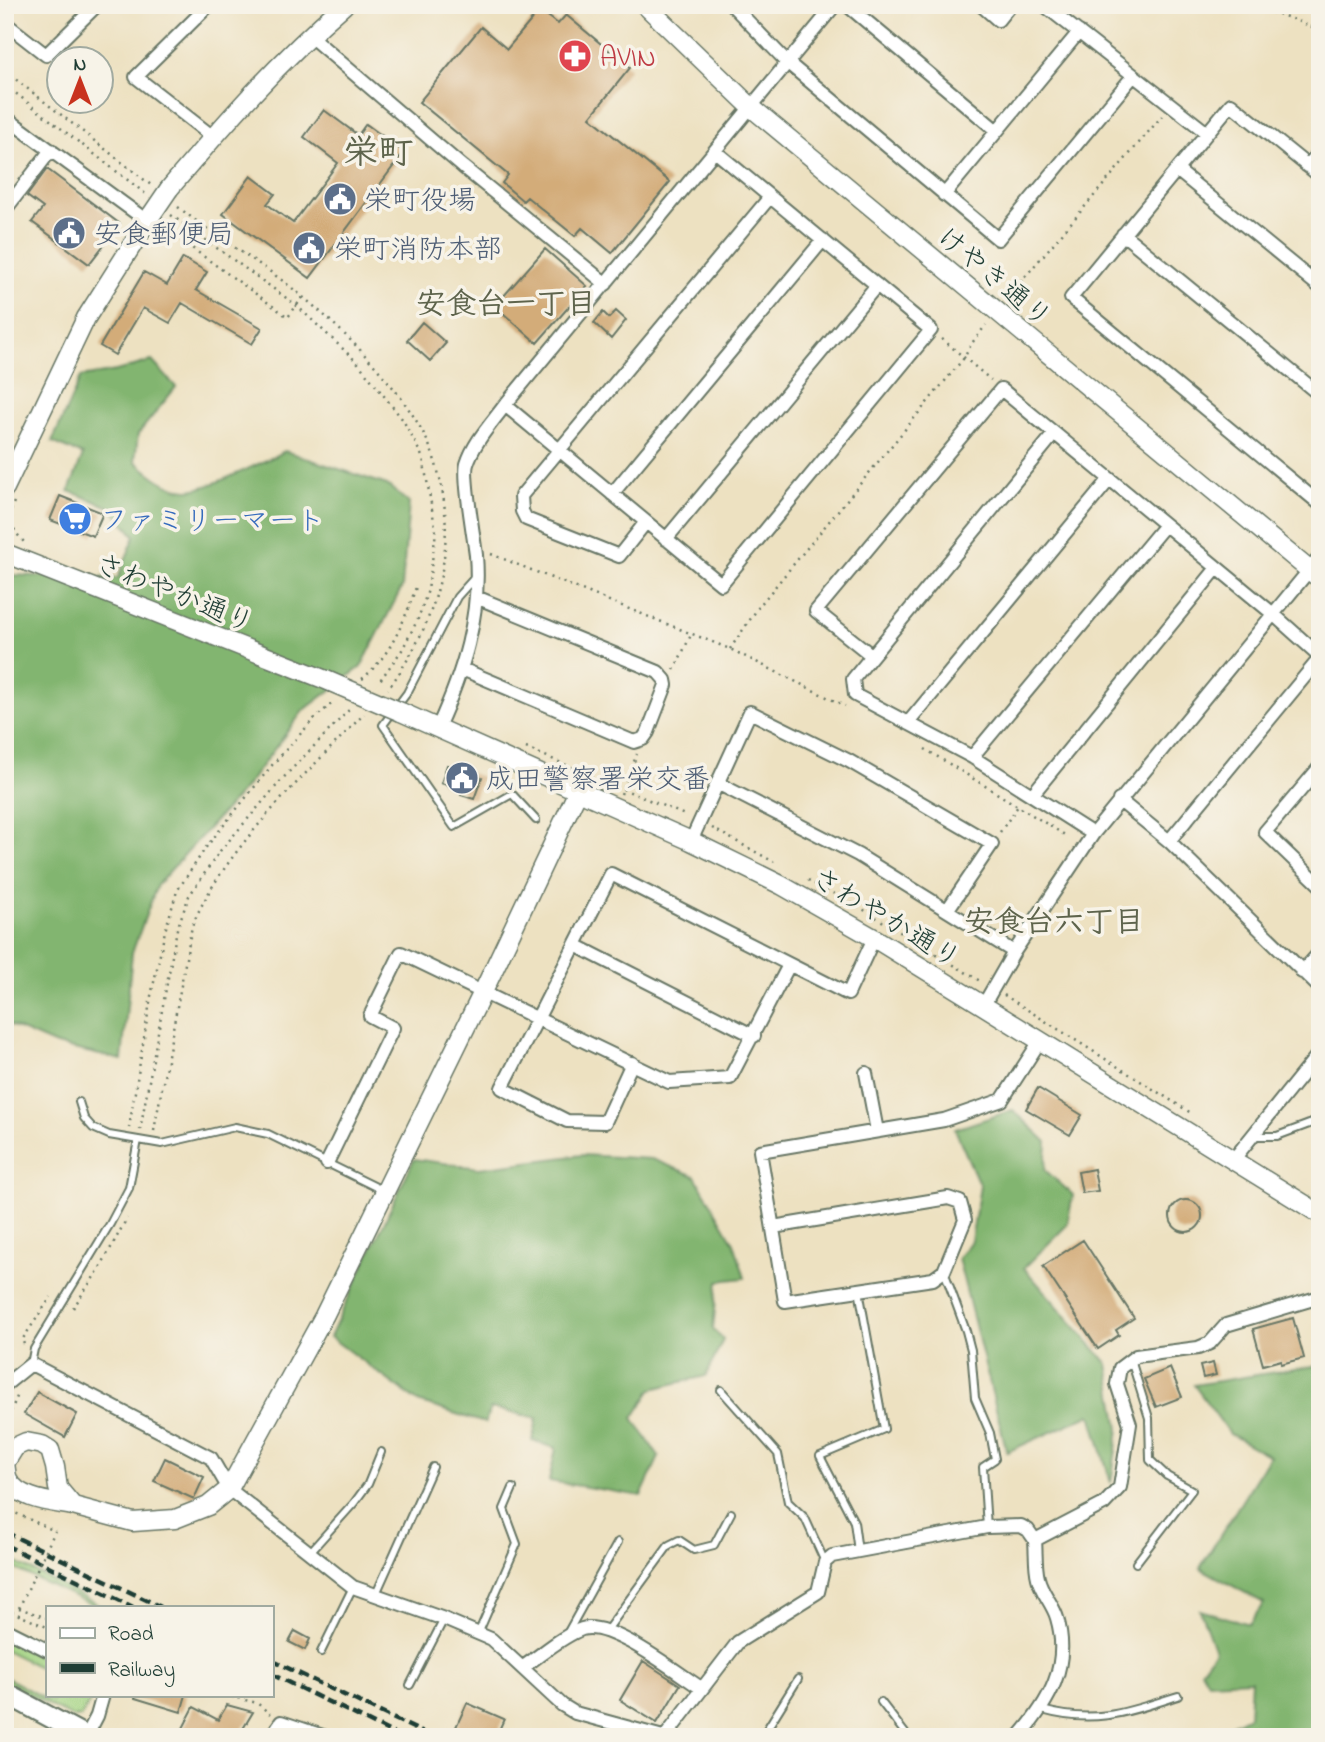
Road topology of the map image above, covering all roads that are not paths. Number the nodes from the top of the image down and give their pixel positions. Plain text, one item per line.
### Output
1 (97, 5) edge
2 (209, 5) edge
3 (344, 5) edge
4 (645, 5) edge
5 (732, 5) edge
6 (835, 5) edge
7 (847, 5) edge
8 (981, 5) edge
9 (1010, 5) edge
10 (1044, 5) edge
11 (5, 23) edge
12 (1079, 32) junction
13 (310, 36) junction
14 (788, 63) junction
15 (1133, 76) junction
16 (752, 108) junction
17 (5, 117) edge
18 (997, 131) junction
19 (1207, 133) junction
20 (213, 137) junction
21 (51, 150) junction
22 (716, 152) junction
23 (1320, 152) edge
24 (1307, 166) junction
25 (1177, 170) junction
26 (1320, 176) edge
27 (944, 195) junction
28 (770, 197) junction
29 (5, 210) edge
30 (156, 216) junction
31 (1123, 234) junction
32 (823, 240) junction
33 (606, 284) junction
34 (877, 285) junction
35 (1320, 286) edge
36 (1320, 395) edge
37 (505, 405) junction
38 (1054, 434) junction
39 (559, 450) junction
40 (1109, 480) junction
41 (5, 488) edge
42 (612, 494) junction
43 (1320, 504) edge
44 (646, 522) junction
45 (1165, 525) junction
46 (666, 539) junction
47 (5, 553) edge
48 (1217, 568) junction
49 (1316, 569) edge
50 (476, 575) junction
51 (476, 597) junction
52 (1272, 613) junction
53 (871, 655) junction
54 (1320, 657) edge
55 (462, 668) junction
56 (908, 723) junction
57 (438, 727) junction
58 (972, 757) junction
59 (1320, 767) edge
60 (717, 783) junction
61 (578, 792) junction
62 (1032, 795) junction
63 (1119, 800) junction
64 (536, 820) dead end
65 (1093, 834) junction
66 (691, 841) junction
67 (1169, 841) junction
68 (1320, 885) edge
69 (948, 909) junction
70 (874, 938) junction
71 (575, 945) junction
72 (1014, 952) junction
73 (1320, 952) edge
74 (789, 965) junction
75 (1303, 972) junction
76 (1320, 988) edge
77 (483, 992) junction
78 (983, 1006) junction
79 (538, 1017) junction
80 (754, 1035) junction
81 (1040, 1041) junction
82 (1320, 1052) edge
83 (632, 1063) junction
84 (866, 1073) dead end
85 (79, 1102) dead end
86 (1320, 1120) edge
87 (877, 1132) junction
88 (1254, 1136) junction
89 (138, 1140) junction
90 (1233, 1160) junction
91 (327, 1163) junction
92 (385, 1192) junction
93 (1319, 1212) edge
94 (773, 1227) junction
95 (944, 1271) junction
96 (859, 1290) junction
97 (1320, 1297) edge
98 (1131, 1360) junction
99 (31, 1364) junction
100 (5, 1385) edge
101 (721, 1390) dead end
102 (381, 1452) dead end
103 (433, 1467) dead end
104 (513, 1488) dead end
105 (229, 1489) junction
106 (73, 1506) junction
107 (731, 1513) dead end
108 (987, 1527) junction
109 (1035, 1540) junction
110 (618, 1542) dead end
111 (858, 1551) junction
112 (310, 1552) junction
113 (825, 1562) junction
114 (1136, 1563) dead end
115 (353, 1587) junction
116 (376, 1594) junction
117 (444, 1619) junction
118 (5, 1629) edge
119 (607, 1630) junction
120 (478, 1634) junction
121 (565, 1639) junction
122 (46, 1650) edge
123 (321, 1652) dead end
124 (523, 1667) junction
125 (798, 1679) dead end
126 (410, 1685) dead end
127 (701, 1688) junction
128 (5, 1693) edge
129 (103, 1696) edge
130 (1178, 1696) dead end
131 (881, 1702) dead end
132 (1042, 1710) junction
133 (1025, 1735) edge
134 (86, 1737) edge
135 (271, 1737) edge
136 (326, 1737) edge
137 (664, 1737) edge
138 (762, 1737) edge
139 (908, 1737) edge

1 - 11 street
2 - 20 street
3 - 13 street
4 - 16 street, けやき通り
5 - 14 street
6 - 14 street
7 - 18 street
8 - 9 street
10 - 12 street
12 - 15 street
12 - 18 street
13 - 20 street
13 - 33 street
14 - 16 street
14 - 27 street
15 - 19 street
15 - 27 street
16 - 22 street
16 - 49 street, けやき通り
17 - 21 street
18 - 27 street
19 - 24 street
19 - 25 street
20 - 30 street, bridge
21 - 29 street
21 - 30 street
22 - 28 street
22 - 33 street
23 - 24 street
24 - 26 street
25 - 31 street
25 - 35 street
28 - 32 street
28 - 39 street
30 - 41 street
31 - 36 street
31 - 43 street
32 - 34 street
32 - 42 street
33 - 37 street
34 - 46 street
34 - 46 street
37 - 39 street
37 - 50 street
38 - 40 street
38 - 53 street
38 - 53 street
39 - 42 street
39 - 44 street
40 - 45 street
40 - 56 street
42 - 44 street
44 - 46 street
45 - 48 street
45 - 58 street
47 - 57 street, さわやか通り, bridge
48 - 52 street
48 - 62 street
49 - 52 street
50 - 51 street
50 - 64 lane
51 - 55 street
51 - 55 street
52 - 54 street
52 - 63 street
53 - 56 street
54 - 67 street
55 - 57 street
56 - 58 street
57 - 61 street, さわやか通り
58 - 62 street
59 - 68 street
60 - 66 street
60 - 69 street
60 - 69 street
61 - 66 street, さわやか通り
61 - 77 street
62 - 65 street
63 - 65 street
63 - 67 street
65 - 72 street
66 - 70 street, さわやか通り
67 - 75 street
69 - 72 street
70 - 74 street
70 - 78 street, さわやか通り
71 - 74 street
71 - 79 street
71 - 80 street
72 - 78 street
73 - 75 street
74 - 80 street
75 - 76 street
77 - 79 street
77 - 91 street
77 - 92 street
78 - 81 street, さわやか通り
79 - 83 street
79 - 83 street
80 - 83 street
81 - 87 street
81 - 90 street, さわやか通り
82 - 88 street
84 - 87 street
85 - 89 lane
86 - 88 lane
87 - 94 street
88 - 90 street
89 - 91 lane
89 - 99 lane
90 - 93 street, さわやか通り
91 - 92 lane
92 - 105 street
94 - 95 street
94 - 96 street
95 - 96 street
95 - 108 lane
96 - 111 lane
97 - 98 street
98 - 109 street
98 - 114 lane
99 - 100 street
99 - 105 street
101 - 113 lane
102 - 112 lane
103 - 116 lane
104 - 120 lane
105 - 106 street
105 - 112 street
106 - 106 street
107 - 119 lane
108 - 109 street
108 - 111 street
109 - 132 street
110 - 121 lane
111 - 113 street
112 - 115 street
113 - 127 street
115 - 116 street
115 - 123 lane
116 - 117 street
117 - 120 street
117 - 126 lane
118 - 122 street
119 - 121 street
119 - 127 street
120 - 124 street
121 - 124 street
124 - 137 street
125 - 138 lane
127 - 137 street
128 - 134 main road
129 - 134 street
130 - 132 lane
131 - 139 lane
132 - 133 street
135 - 136 street

